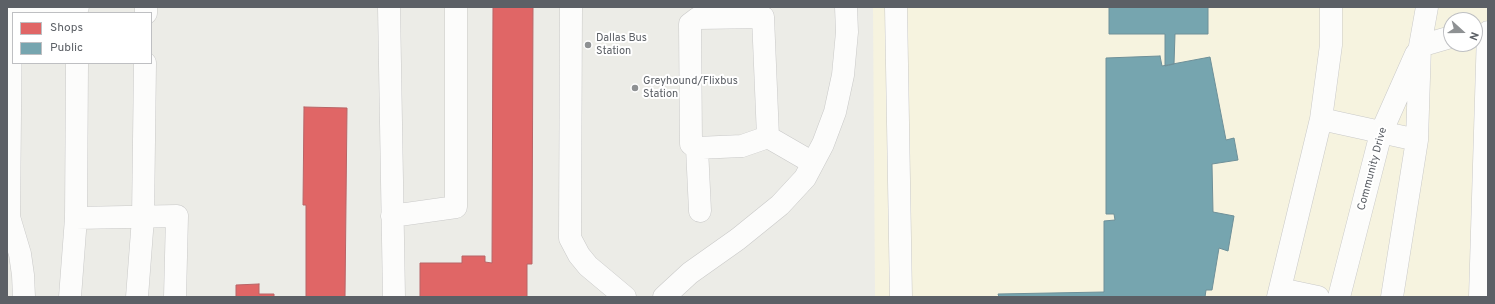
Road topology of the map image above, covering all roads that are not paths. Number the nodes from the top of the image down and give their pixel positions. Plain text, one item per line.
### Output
1 (77, 7) edge
2 (389, 7) edge
3 (456, 7) edge
4 (571, 7) edge
5 (846, 7) edge
6 (896, 7) edge
7 (1330, 7) edge
8 (1427, 7) edge
9 (1488, 32) edge
10 (1443, 39) edge
11 (1420, 46) junction
12 (77, 64) edge
13 (145, 64) edge
14 (1321, 120) junction
15 (1381, 133) junction
16 (768, 137) junction
17 (1417, 140) junction
18 (697, 148) junction
19 (813, 163) junction
20 (700, 211) dead end
21 (392, 216) junction
22 (76, 218) junction
23 (144, 218) junction
24 (1279, 293) edge
25 (24, 297) edge
26 (70, 297) edge
27 (137, 297) edge
28 (175, 297) edge
29 (394, 297) edge
30 (625, 297) edge
31 (664, 297) edge
32 (901, 297) edge
33 (1318, 297) edge
34 (1339, 297) edge
35 (1392, 297) edge
36 (1480, 297) edge

1 - 25 street
2 - 21 street
3 - 21 street
4 - 30 street
5 - 19 street
6 - 32 street
7 - 14 street
8 - 11 street, Community Drive
9 - 36 street
10 - 11 street
11 - 15 street, Community Drive
11 - 17 street, Community Drive
12 - 22 street
13 - 23 street
14 - 15 street
14 - 24 street
15 - 17 street
15 - 34 street, Community Drive
16 - 18 street
16 - 18 street
16 - 19 street
17 - 35 street, Community Drive
18 - 20 street
19 - 31 street
21 - 29 street
22 - 23 street
22 - 26 street
23 - 27 street
23 - 28 street
24 - 33 street

